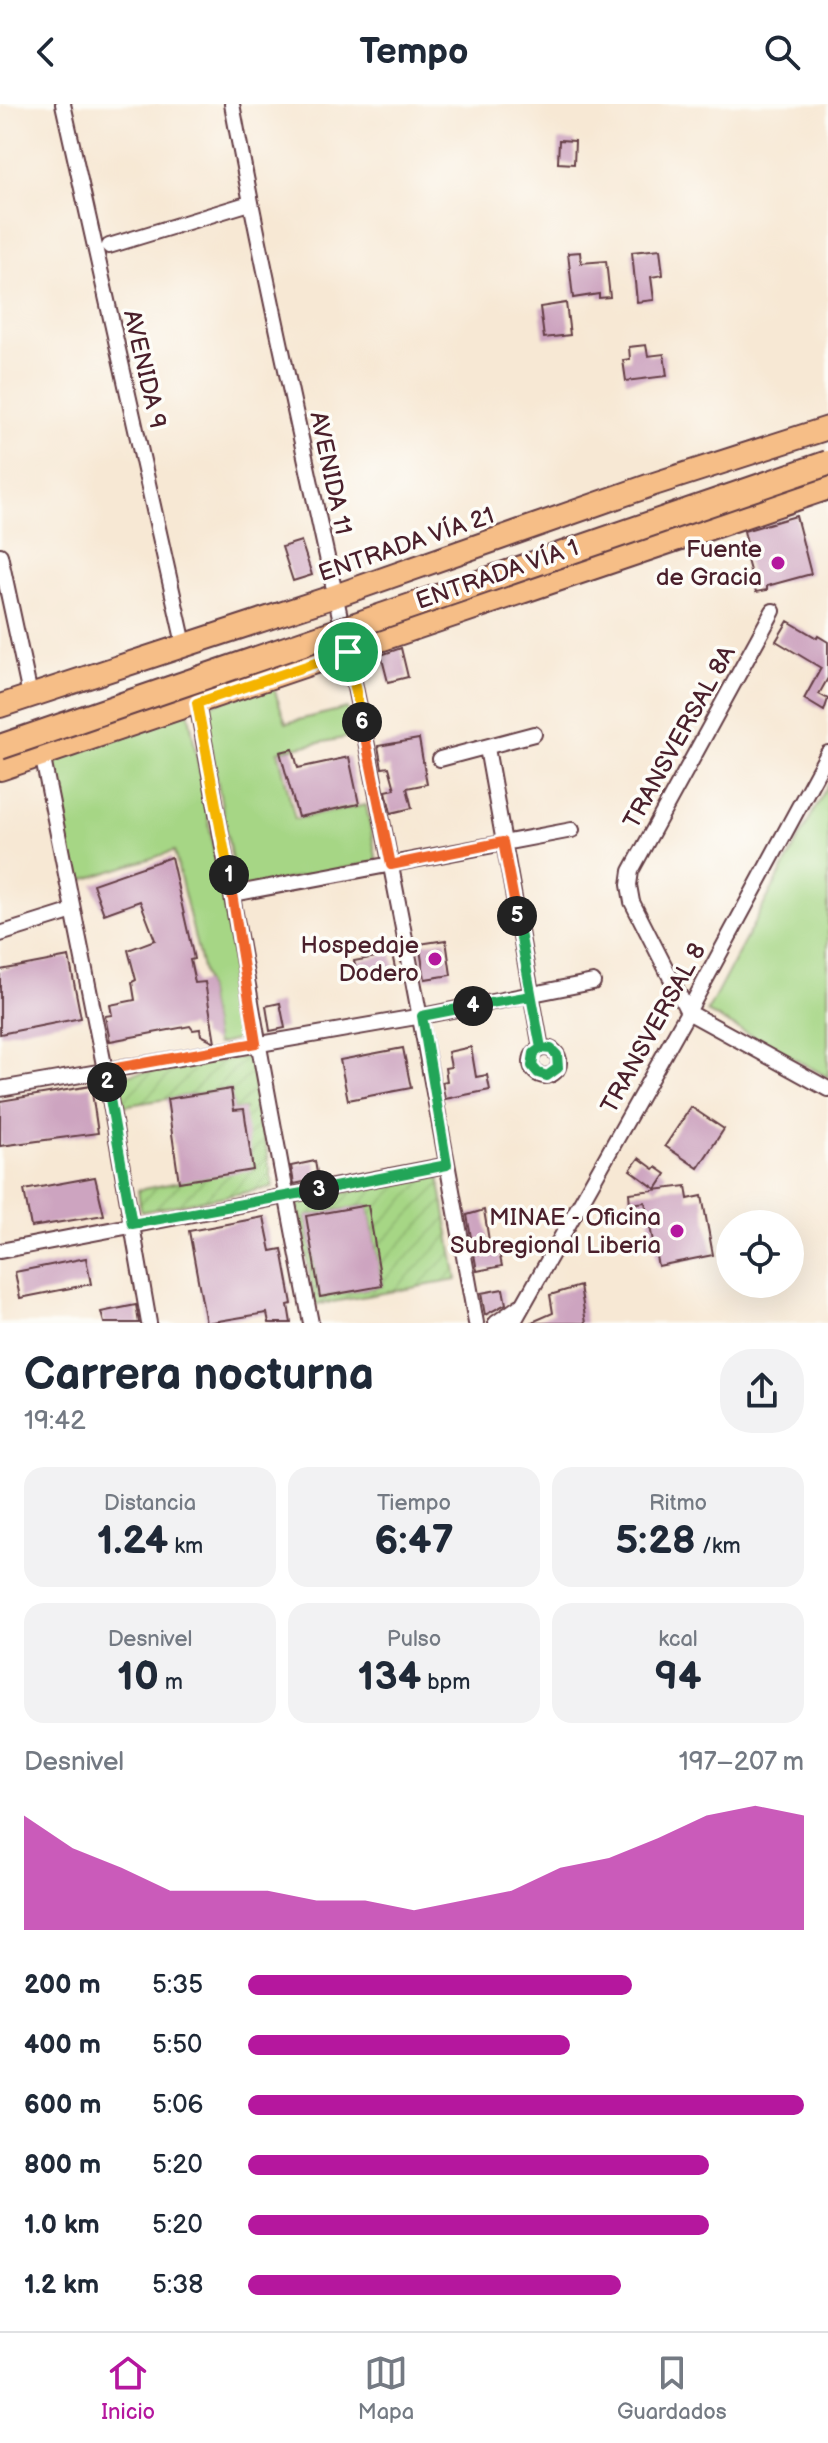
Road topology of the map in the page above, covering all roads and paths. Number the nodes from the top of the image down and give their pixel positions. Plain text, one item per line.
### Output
1 (63, 104) edge
2 (232, 104) edge
3 (250, 203) junction
4 (109, 246) dead end
5 (828, 428) edge
6 (828, 449) edge
7 (828, 463) edge
8 (828, 488) edge
9 (0, 555) edge
10 (335, 596) junction
11 (773, 611) dead end
12 (184, 644) junction
13 (348, 652) junction
14 (30, 695) junction
15 (197, 703) junction
16 (0, 706) edge
17 (0, 730) edge
18 (534, 734) dead end
19 (0, 747) edge
20 (487, 748) junction
21 (828, 753) edge
22 (42, 754) junction
23 (440, 759) dead end
24 (0, 769) edge
25 (572, 830) dead end
26 (503, 842) junction
27 (391, 865) junction
28 (233, 894) junction
29 (73, 911) junction
30 (0, 934) edge
31 (593, 982) dead end
32 (531, 996) junction
33 (688, 1012) junction
34 (422, 1016) junction
35 (256, 1043) junction
36 (541, 1048) dead end
37 (105, 1070) junction
38 (0, 1089) edge
39 (828, 1089) edge
40 (447, 1165) junction
41 (286, 1196) junction
42 (132, 1224) junction
43 (0, 1251) edge
44 (526, 1300) junction
45 (149, 1323) edge
46 (311, 1323) edge
47 (476, 1323) edge
48 (496, 1323) edge
49 (513, 1323) edge

1 - 12 street, AVENIDA 9
2 - 3 street, AVENIDA 11
3 - 4 street
3 - 10 street, AVENIDA 11
5 - 10 main road, ENTRADA VÍA 21
6 - 17 highway
7 - 19 highway, bridge
8 - 13 main road, ENTRADA VÍA 1
9 - 14 street
10 - 12 main road, ENTRADA VÍA 21
10 - 13 street, AVENIDA 11
11 - 33 street, TRANSVERSAL 8A
12 - 14 main road, ENTRADA VÍA 21
13 - 15 main road, ENTRADA VÍA 1
13 - 27 street, AVENIDA 11
14 - 16 main road, ENTRADA VÍA 21
15 - 22 main road, ENTRADA VÍA 1
15 - 28 street
18 - 20 street
20 - 23 street
20 - 26 street
21 - 33 street, TRANSVERSAL 8
22 - 24 main road, ENTRADA VÍA 1
22 - 29 street
25 - 26 street
26 - 27 street
26 - 32 street
27 - 28 street
27 - 34 street, AVENIDA 11
28 - 35 street
29 - 30 street
29 - 37 street
31 - 32 street
32 - 34 street
32 - 36 street
33 - 39 street
33 - 44 street, TRANSVERSAL 8
34 - 35 street
34 - 40 street, AVENIDA 11
35 - 37 street
35 - 41 street
37 - 38 street
37 - 42 street
40 - 41 street
40 - 47 street, AVENIDA 11
41 - 42 street
41 - 46 street
42 - 43 street
42 - 45 street
44 - 48 street
44 - 49 street, TRANSVERSAL 8

